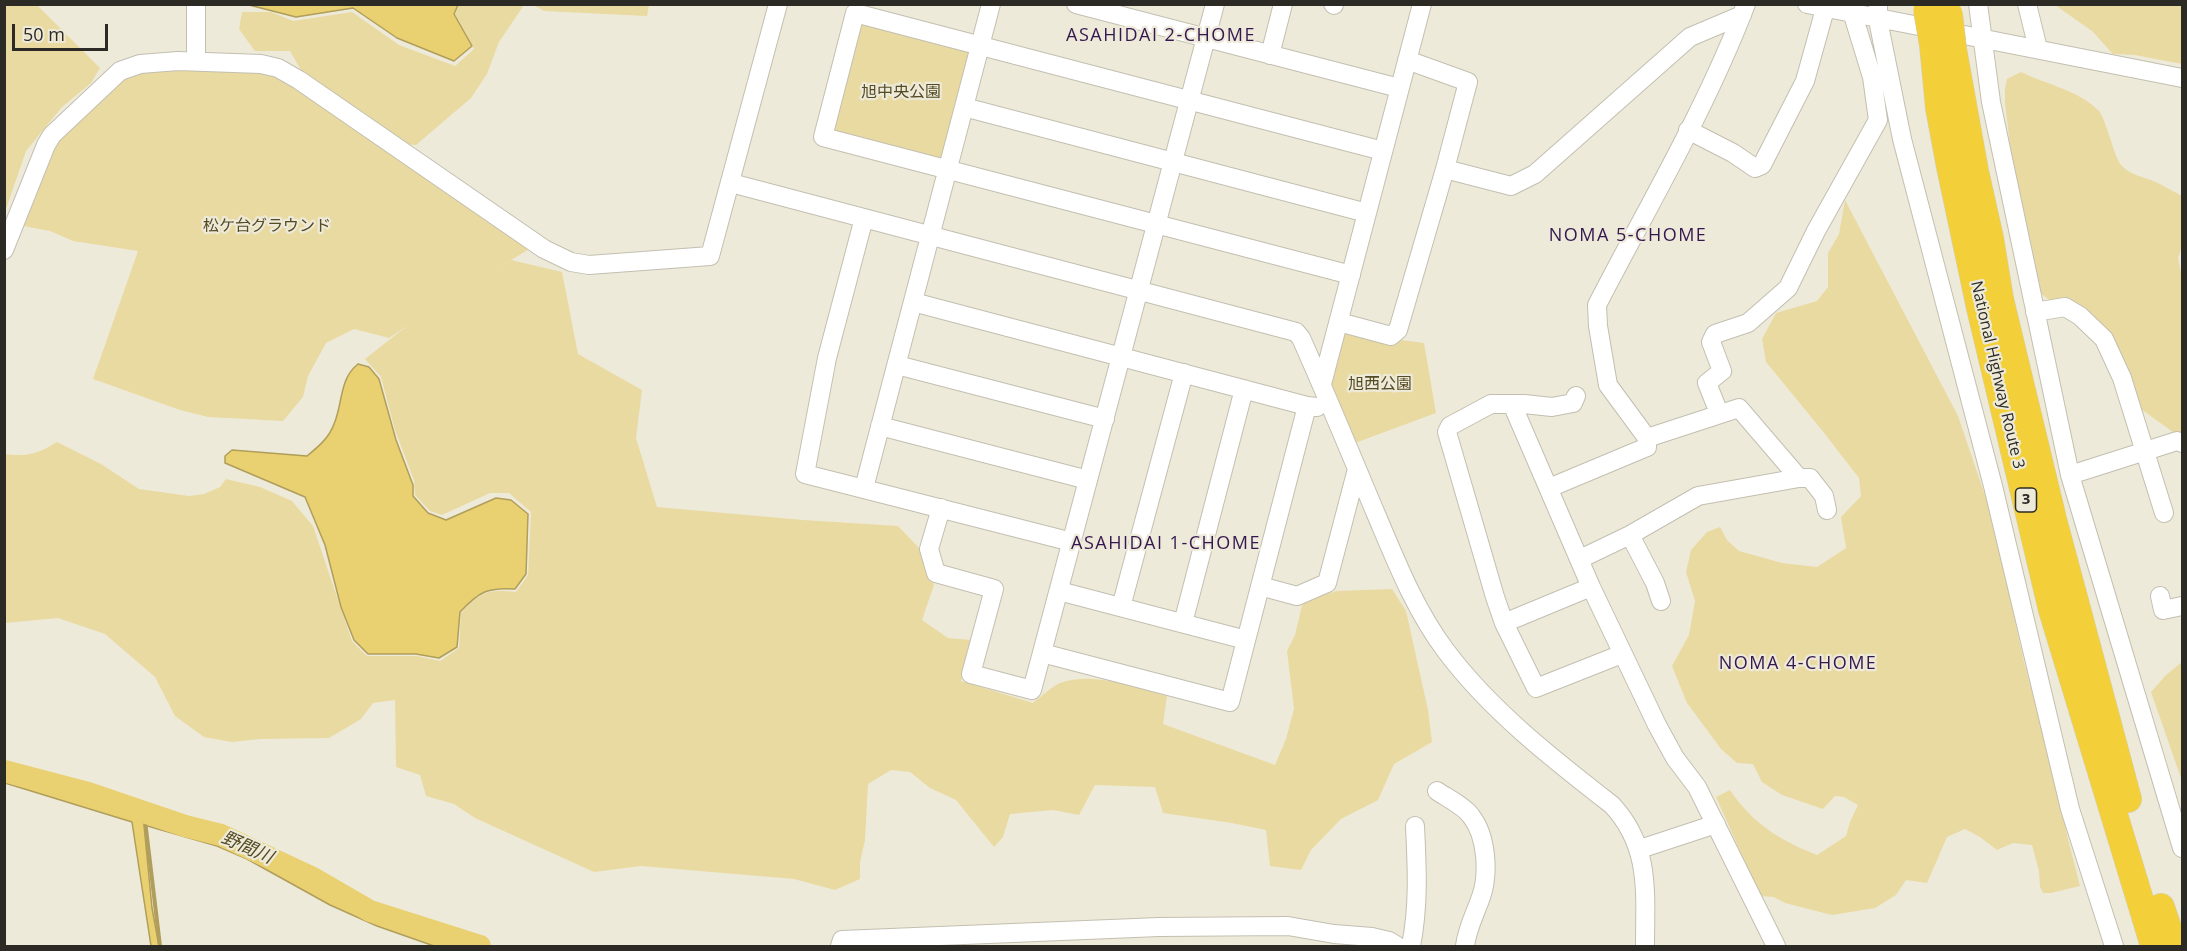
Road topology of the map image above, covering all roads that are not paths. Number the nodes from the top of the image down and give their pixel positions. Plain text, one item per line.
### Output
1 (196, 4) edge
2 (778, 4) edge
3 (991, 4) edge
4 (1076, 4) edge
5 (1215, 4) edge
6 (1283, 4) edge
7 (1422, 4) edge
8 (1978, 4) edge
9 (2027, 4) edge
10 (1814, 6) edge
11 (1938, 8) edge
12 (1744, 10) edge
13 (1878, 12) edge
14 (1143, 13) edge
15 (1853, 15) junction
16 (1205, 38) junction
17 (1982, 40) junction
18 (980, 46) junction
19 (1943, 47) junction
20 (2038, 49) junction
21 (1270, 55) junction
22 (1407, 60) junction
23 (196, 61) junction
24 (2182, 78) edge
25 (1399, 88) junction
26 (1188, 100) junction
27 (964, 107) junction
28 (1688, 130) junction
29 (1383, 151) junction
30 (1172, 162) junction
31 (1445, 169) junction
32 (947, 170) junction
33 (730, 183) junction
34 (1367, 213) junction
35 (864, 218) junction
36 (1156, 224) junction
37 (930, 236) junction
38 (4, 250) edge
39 (1351, 275) junction
40 (1138, 290) junction
41 (913, 302) junction
42 (2035, 312) junction
43 (1339, 322) junction
44 (1296, 332) junction
45 (1334, 341) junction
46 (1121, 357) junction
47 (897, 365) junction
48 (1184, 373) junction
49 (1322, 384) junction
50 (1244, 389) junction
51 (1576, 396) dead end
52 (1512, 404) junction
53 (1307, 406) junction
54 (1332, 408) junction
55 (1719, 413) junction
56 (1105, 419) junction
57 (880, 426) junction
58 (1647, 438) junction
59 (2181, 445) edge
60 (2143, 450) junction
61 (1357, 469) junction
62 (2070, 475) junction
63 (1799, 478) junction
64 (1088, 480) junction
65 (864, 488) junction
66 (1550, 488) junction
67 (941, 508) junction
68 (1827, 510) dead end
69 (2164, 513) dead end
70 (1630, 535) junction
71 (1072, 542) junction
72 (1580, 559) junction
73 (1260, 586) junction
74 (1591, 587) junction
75 (1059, 591) junction
76 (1661, 601) dead end
77 (2182, 606) edge
78 (1121, 607) junction
79 (2162, 609) dead end
80 (1504, 622) junction
81 (1183, 623) junction
82 (1246, 640) junction
83 (1042, 653) junction
84 (1622, 654) junction
85 (1437, 791) dead end
86 (1716, 824) junction
87 (1415, 826) dead end
88 (2182, 848) edge
89 (1640, 849) junction
90 (840, 946) edge
91 (1397, 946) edge
92 (1411, 946) edge
93 (1465, 946) edge
94 (1645, 946) edge
95 (1776, 946) edge
96 (2114, 946) edge
97 (2154, 946) edge
98 (2174, 946) edge

1 - 23 street
2 - 33 street
3 - 18 street
4 - 14 street
5 - 16 street
6 - 21 street
7 - 22 street
8 - 17 street
9 - 20 street
10 - 15 street
10 - 28 street
11 - 19 highway, National Highway Route 3 / 3, bridge
12 - 28 street
12 - 31 street
13 - 15 street
13 - 17 street
13 - 96 street
14 - 16 street
15 - 55 street
16 - 21 street
16 - 26 street
17 - 20 street
17 - 42 street
18 - 26 street
18 - 27 street
18 - 32 street
19 - 97 highway, National Highway Route 3 / 3
19 - 98 highway, National Highway Route 3 / 3
20 - 24 street
21 - 25 street
22 - 25 street
22 - 31 street
23 - 33 street
23 - 38 street
25 - 29 street
26 - 29 street
26 - 30 street
27 - 30 street
27 - 32 street
28 - 58 street
29 - 34 street
30 - 34 street
30 - 36 street
31 - 43 street
32 - 36 street
32 - 37 street
33 - 35 street
34 - 39 street
35 - 37 street
35 - 65 street
36 - 39 street
36 - 40 street
37 - 40 street
37 - 41 street
39 - 43 street
40 - 44 street
40 - 46 street
41 - 46 street
41 - 47 street
42 - 60 street
42 - 62 street
43 - 45 street
44 - 45 street
44 - 49 street
45 - 49 street
46 - 48 street
46 - 56 street
47 - 56 street
47 - 57 street
48 - 50 street
48 - 78 street
49 - 54 street
50 - 53 street
50 - 81 street
51 - 52 street
52 - 66 street
52 - 80 street
53 - 54 street
53 - 73 street
54 - 61 street
55 - 58 street
55 - 63 street
56 - 64 street
57 - 64 street
57 - 65 street
58 - 66 street
59 - 60 street
60 - 62 street
60 - 69 street
61 - 73 street
61 - 89 street
62 - 88 street
63 - 68 street
63 - 70 street
64 - 71 street
65 - 67 street
66 - 72 street
67 - 71 street
67 - 83 street
70 - 72 street
70 - 76 street
71 - 75 street
72 - 74 street
73 - 82 street
74 - 80 street
74 - 84 street
75 - 78 street
75 - 83 street
77 - 79 street
78 - 81 street
80 - 84 street
81 - 82 street
82 - 83 street
84 - 86 street
85 - 93 street
86 - 89 street
86 - 95 street
87 - 92 street
89 - 94 street
90 - 91 street

